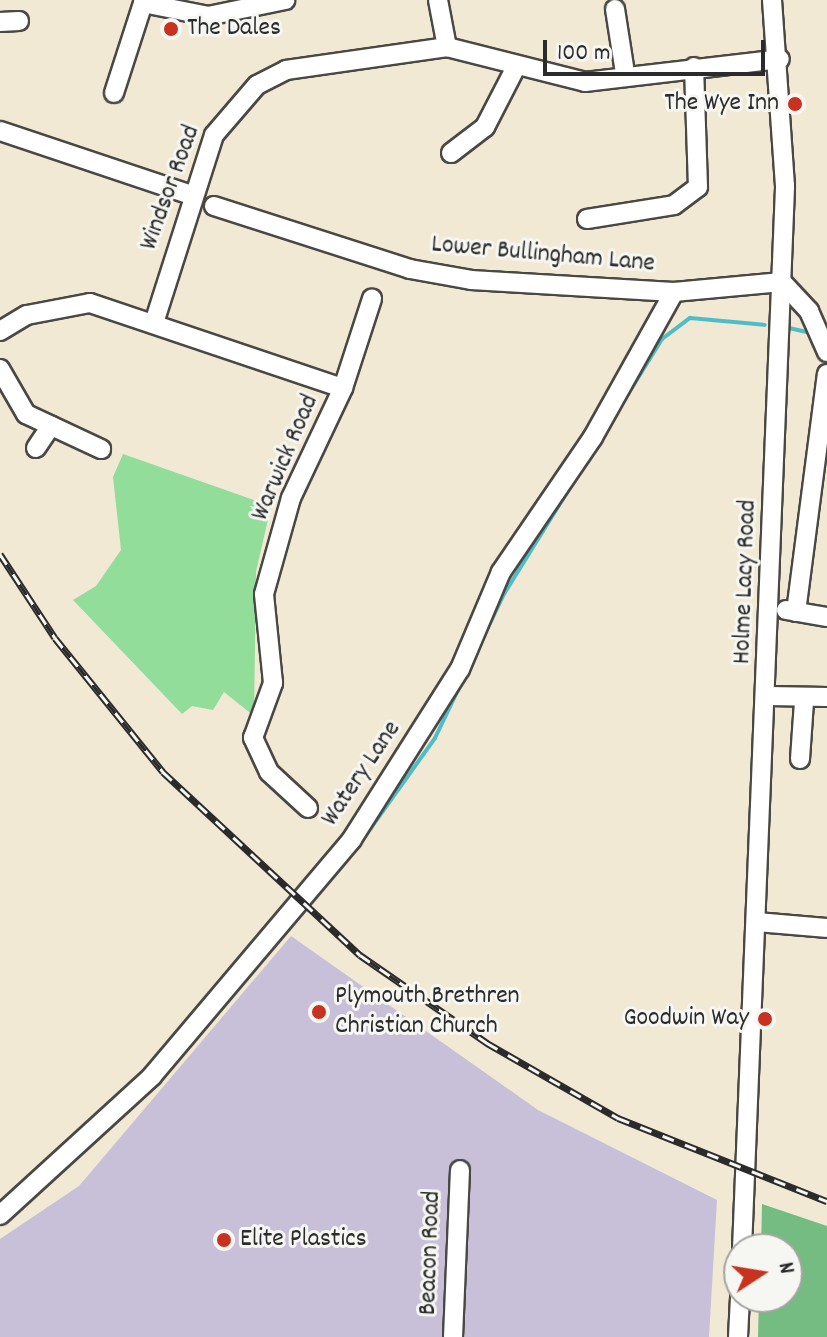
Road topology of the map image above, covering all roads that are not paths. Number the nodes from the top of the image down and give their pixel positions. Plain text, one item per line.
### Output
1 (285, 0) edge
2 (438, 0) edge
3 (772, 0) edge
4 (144, 1) edge
5 (615, 9) dead end
6 (447, 47) junction
7 (780, 59) junction
8 (694, 67) junction
9 (515, 69) junction
10 (625, 73) junction
11 (114, 93) dead end
12 (0, 131) edge
13 (451, 153) dead end
14 (191, 195) junction
15 (214, 206) dead end
16 (587, 219) dead end
17 (782, 282) junction
18 (674, 292) junction
19 (372, 299) dead end
20 (154, 323) junction
21 (0, 331) edge
22 (827, 352) edge
23 (0, 369) edge
24 (827, 374) edge
25 (343, 388) junction
26 (51, 426) junction
27 (36, 448) dead end
28 (101, 449) dead end
29 (827, 526) edge
30 (807, 532) junction
31 (775, 537) junction
32 (772, 608) junction
33 (796, 612) junction
34 (827, 617) edge
35 (768, 696) junction
36 (827, 697) edge
37 (804, 702) junction
38 (800, 759) dead end
39 (308, 808) dead end
40 (757, 922) junction
41 (827, 928) edge
42 (460, 1170) dead end
43 (0, 1215) edge
44 (743, 1233) edge
45 (739, 1313) edge
46 (453, 1337) edge
47 (738, 1337) edge

1 - 4 street
2 - 6 street
3 - 7 street, Holme Lacy Road
4 - 11 street
5 - 10 street
6 - 9 street
6 - 14 street, Windsor Road
7 - 8 street
7 - 17 street, Holme Lacy Road
8 - 10 street
8 - 16 street
9 - 10 street
9 - 13 street
12 - 14 street
14 - 20 street, Windsor Road
15 - 18 street, Lower Bullingham Lane
17 - 18 street, Lower Bullingham Lane
17 - 22 street
17 - 31 street, Holme Lacy Road
18 - 43 street, Watery Lane
19 - 25 street, Warwick Road
20 - 21 street, Warwick Road
20 - 25 street, Warwick Road
23 - 26 street
24 - 30 street
25 - 39 street, Warwick Road
26 - 27 street
26 - 28 street
29 - 30 street
30 - 31 street
30 - 33 street
31 - 32 street, Holme Lacy Road
32 - 33 street
32 - 35 street, Holme Lacy Road
33 - 34 street
35 - 37 street
35 - 40 street, Holme Lacy Road
36 - 37 street
37 - 38 street
40 - 41 street
40 - 44 street, Holme Lacy Road
42 - 46 street, Beacon Road
45 - 47 street

